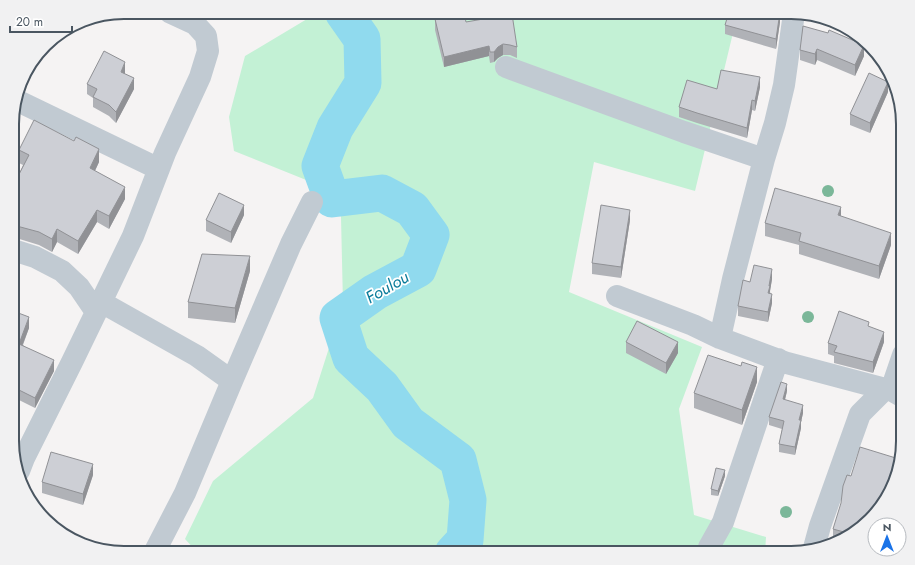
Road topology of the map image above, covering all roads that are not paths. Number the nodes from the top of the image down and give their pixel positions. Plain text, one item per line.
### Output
1 (184, 19) edge
2 (793, 19) edge
3 (506, 66) dead end
4 (22, 103) edge
5 (764, 159) junction
6 (159, 169) junction
7 (312, 202) dead end
8 (19, 252) edge
9 (617, 296) dead end
10 (99, 307) junction
11 (720, 338) junction
12 (778, 359) junction
13 (232, 381) junction
14 (896, 381) edge
15 (893, 392) edge
16 (21, 457) edge
17 (815, 543) edge
18 (158, 546) edge
19 (710, 546) edge

1 - 6 street
2 - 5 street
3 - 5 street
4 - 6 street
5 - 11 street
6 - 10 street
7 - 13 street
8 - 10 street
9 - 11 street
10 - 13 street
10 - 16 street
11 - 12 street
12 - 15 street
12 - 19 street
13 - 18 street
14 - 15 street
15 - 17 street

